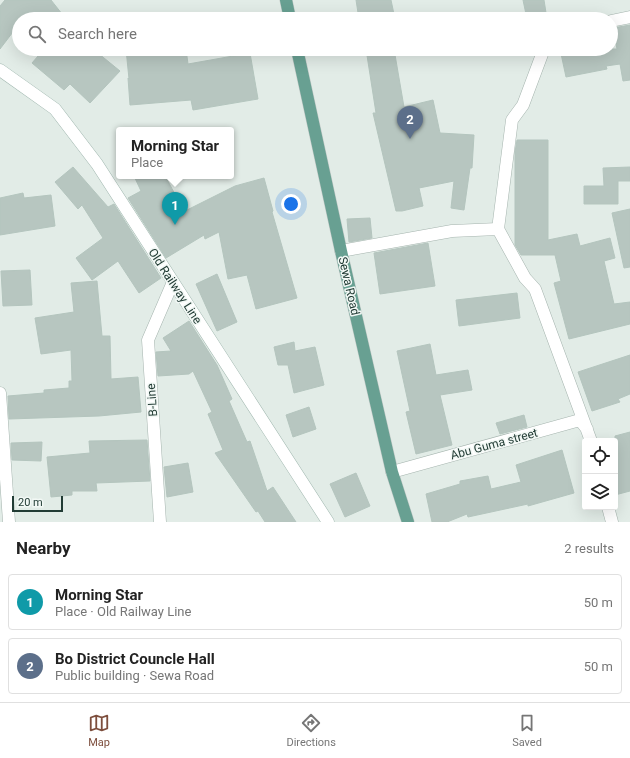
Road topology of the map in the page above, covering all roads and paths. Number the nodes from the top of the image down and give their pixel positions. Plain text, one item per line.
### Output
1 (286, 0) edge
2 (289, 12) edge
3 (630, 17) edge
4 (618, 20) edge
5 (299, 56) edge
6 (541, 56) edge
7 (0, 70) edge
8 (498, 229) junction
9 (341, 251) junction
10 (173, 282) junction
11 (0, 394) edge
12 (591, 437) edge
13 (392, 472) junction
14 (609, 510) edge
15 (9, 522) edge
16 (160, 522) edge
17 (328, 522) edge
18 (408, 522) edge
19 (612, 522) edge

1 - 2 main road
3 - 4 street
5 - 9 main road, Sewa Road
6 - 8 street
7 - 10 street, Old Railway Line
8 - 9 street
8 - 12 street
9 - 13 main road, Sewa Road
10 - 16 street, B-Line
10 - 17 street, Old Railway Line
11 - 15 street
12 - 13 street, Abu Guma street
13 - 18 main road, Sewa Road
14 - 19 street

